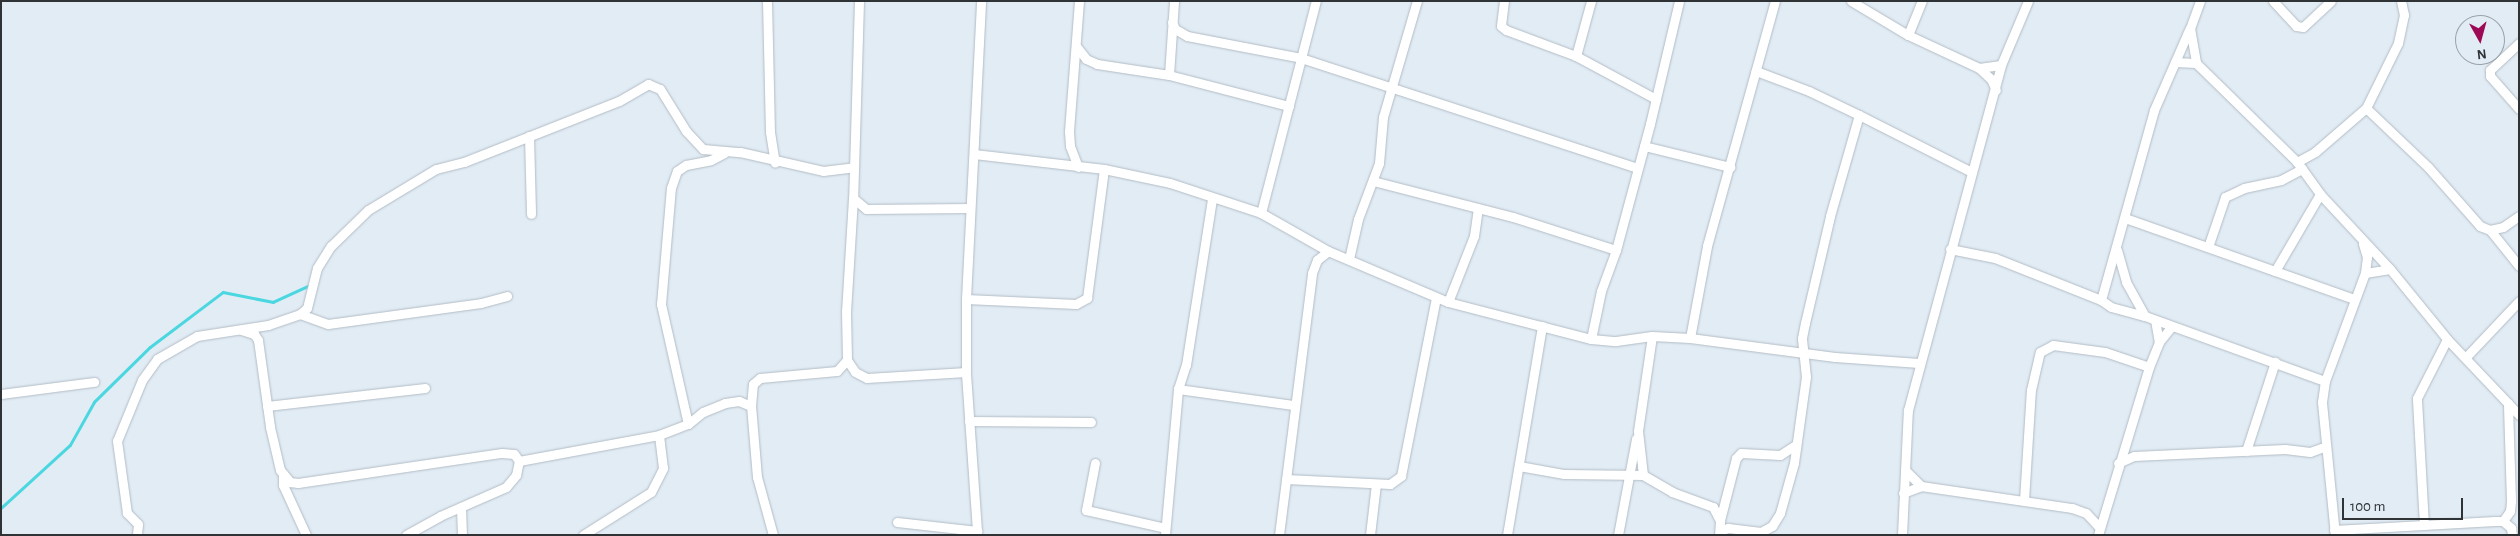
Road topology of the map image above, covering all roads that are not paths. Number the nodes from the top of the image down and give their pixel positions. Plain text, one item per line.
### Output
1 (767, 1) edge
2 (859, 1) edge
3 (981, 1) edge
4 (1079, 1) edge
5 (1174, 1) edge
6 (1316, 1) edge
7 (1417, 1) edge
8 (1504, 1) edge
9 (1591, 1) edge
10 (1679, 1) edge
11 (1775, 1) edge
12 (1851, 1) edge
13 (1922, 1) edge
14 (2028, 1) edge
15 (2200, 1) edge
16 (2273, 1) edge
17 (2331, 1) edge
18 (2401, 1) edge
19 (1172, 22) junction
20 (2190, 28) junction
21 (1908, 35) junction
22 (2519, 43) edge
23 (1076, 46) junction
24 (1576, 56) junction
25 (1301, 58) junction
26 (2175, 62) junction
27 (2196, 63) junction
28 (2001, 65) junction
29 (1979, 68) junction
30 (1756, 71) junction
31 (1169, 75) junction
32 (1393, 89) junction
33 (1996, 90) junction
34 (1656, 99) junction
35 (1289, 106) junction
36 (2366, 108) junction
37 (2519, 109) edge
38 (1859, 115) junction
39 (529, 136) junction
40 (1644, 146) junction
41 (729, 151) junction
42 (974, 154) junction
43 (775, 162) junction
44 (2300, 166) junction
45 (854, 167) junction
46 (1078, 167) junction
47 (1730, 167) junction
48 (1638, 168) junction
49 (1104, 169) junction
50 (1970, 171) junction
51 (1373, 181) junction
52 (2320, 194) junction
53 (854, 198) junction
54 (1212, 199) junction
55 (970, 208) junction
56 (1478, 208) junction
57 (866, 209) junction
58 (1262, 213) junction
59 (531, 214) dead end
60 (2519, 216) edge
61 (852, 218) junction
62 (2124, 218) junction
63 (2490, 230) junction
64 (2362, 242) junction
65 (2208, 247) junction
66 (2117, 249) junction
67 (1616, 250) junction
68 (1950, 250) junction
69 (1328, 251) junction
70 (1349, 259) junction
71 (2519, 266) edge
72 (2390, 269) junction
73 (2275, 271) junction
74 (2365, 273) junction
75 (507, 296) dead end
76 (1436, 297) junction
77 (966, 298) junction
78 (2354, 299) junction
79 (2101, 300) junction
80 (2519, 301) edge
81 (1448, 302) junction
82 (300, 314) junction
83 (2145, 316) junction
84 (2155, 320) junction
85 (1542, 326) junction
86 (2172, 328) junction
87 (239, 329) junction
88 (1652, 336) junction
89 (1690, 338) junction
90 (1591, 339) junction
91 (2447, 339) junction
92 (2159, 342) junction
93 (1802, 353) junction
94 (2466, 357) junction
95 (847, 360) junction
96 (2275, 362) junction
97 (1919, 363) junction
98 (2149, 367) junction
99 (966, 372) junction
100 (2325, 381) junction
101 (94, 382) dead end
102 (425, 388) dead end
103 (1178, 389) junction
104 (1, 394) edge
105 (2508, 403) junction
106 (1294, 405) junction
107 (268, 406) junction
108 (751, 406) junction
109 (2519, 415) edge
110 (969, 421) junction
111 (1091, 422) dead end
112 (688, 424) junction
113 (1638, 431) junction
114 (659, 435) junction
115 (2124, 444) junction
116 (1794, 446) junction
117 (2324, 447) junction
118 (2246, 451) junction
119 (2134, 456) junction
120 (520, 461) junction
121 (1095, 463) dead end
122 (2118, 463) junction
123 (1519, 466) junction
124 (1905, 470) junction
125 (283, 474) junction
126 (1629, 475) junction
127 (1643, 475) junction
128 (1286, 479) junction
129 (1376, 484) junction
130 (1921, 486) junction
131 (1903, 493) junction
132 (2024, 500) junction
133 (461, 507) junction
134 (2503, 521) junction
135 (897, 522) dead end
136 (2424, 525) junction
137 (1720, 529) edge
138 (1165, 531) edge
139 (2099, 531) edge
140 (2334, 532) edge
141 (137, 535) edge
142 (306, 535) edge
143 (406, 535) edge
144 (462, 535) edge
145 (583, 535) edge
146 (773, 535) edge
147 (1278, 535) edge
148 (1370, 535) edge
149 (1507, 535) edge
150 (1618, 535) edge
151 (1902, 535) edge
152 (2512, 535) edge

1 - 43 street
2 - 45 street
3 - 42 street
4 - 23 street
5 - 19 street
6 - 25 street
7 - 32 street
8 - 24 street
9 - 24 street
10 - 34 street
11 - 30 street
12 - 21 street
13 - 21 street
14 - 28 street
15 - 20 street
16 - 17 street
18 - 36 street
19 - 25 street
19 - 31 street
20 - 26 street
20 - 27 street
21 - 29 street
22 - 37 street
23 - 31 street
23 - 46 street
24 - 34 street
25 - 32 street
25 - 35 street
26 - 27 street
26 - 62 street
27 - 44 street
28 - 29 street
28 - 33 street
29 - 33 street
30 - 38 street
30 - 47 street
31 - 35 street
32 - 48 street
32 - 51 street
33 - 50 street
34 - 40 street
35 - 58 street
36 - 44 street
36 - 63 street
38 - 50 street
38 - 93 street
39 - 41 street
39 - 59 street
39 - 82 street
40 - 47 street
40 - 48 street
41 - 43 street
41 - 112 street
42 - 46 street
42 - 55 street
43 - 45 street
44 - 52 street
44 - 65 street
45 - 53 street
46 - 49 street
47 - 89 street
48 - 67 street
49 - 54 street
49 - 77 street
50 - 68 street
51 - 56 street
51 - 70 street
52 - 64 street
52 - 73 street
53 - 57 street
53 - 61 street
54 - 58 street
54 - 103 street
55 - 57 street
55 - 77 street
56 - 67 street
56 - 81 street
57 - 61 street
58 - 69 street
60 - 63 street
61 - 95 street
62 - 65 street
62 - 66 street
63 - 71 street
64 - 72 street
64 - 74 street
65 - 73 street
66 - 79 street
66 - 83 street
67 - 90 street
68 - 79 street
68 - 97 street
69 - 70 street
69 - 106 street
70 - 76 street
72 - 74 street
72 - 91 street
73 - 78 street
74 - 78 street
75 - 82 street
76 - 81 street
76 - 129 street
77 - 99 street
78 - 100 street
79 - 83 street
80 - 94 street
81 - 85 street
82 - 87 street
83 - 84 street
84 - 86 street
84 - 92 street
85 - 90 street
85 - 123 street
86 - 92 street
86 - 96 street
87 - 107 street
87 - 141 street
88 - 89 street
88 - 90 street
88 - 113 street
89 - 93 street
91 - 94 street
91 - 136 street
92 - 98 street
93 - 97 street
93 - 116 street
94 - 105 street
95 - 99 street
95 - 108 street
96 - 100 street
96 - 118 street
97 - 124 street
98 - 115 street
98 - 132 street
99 - 110 street
100 - 117 street
101 - 104 street
102 - 107 street
103 - 106 street
103 - 138 street
105 - 109 street
105 - 134 street
106 - 128 street
107 - 125 street
108 - 112 street
108 - 146 street
110 - 111 street
110 - 135 street
112 - 114 street
113 - 126 street
113 - 127 street
114 - 120 street
114 - 145 street
115 - 119 street
115 - 122 street
116 - 137 street
116 - 137 street
117 - 118 street
117 - 140 street
118 - 119 street
119 - 122 street
120 - 125 street
120 - 133 street
121 - 138 street
122 - 139 street
123 - 126 street
123 - 149 street
124 - 130 street
124 - 131 street
125 - 142 street
126 - 127 street
126 - 150 street
127 - 137 street
128 - 129 street
128 - 147 street
129 - 148 street
130 - 131 street
130 - 132 street
131 - 151 street
132 - 139 street
133 - 143 street
133 - 144 street
134 - 136 street
134 - 152 street
136 - 140 street

